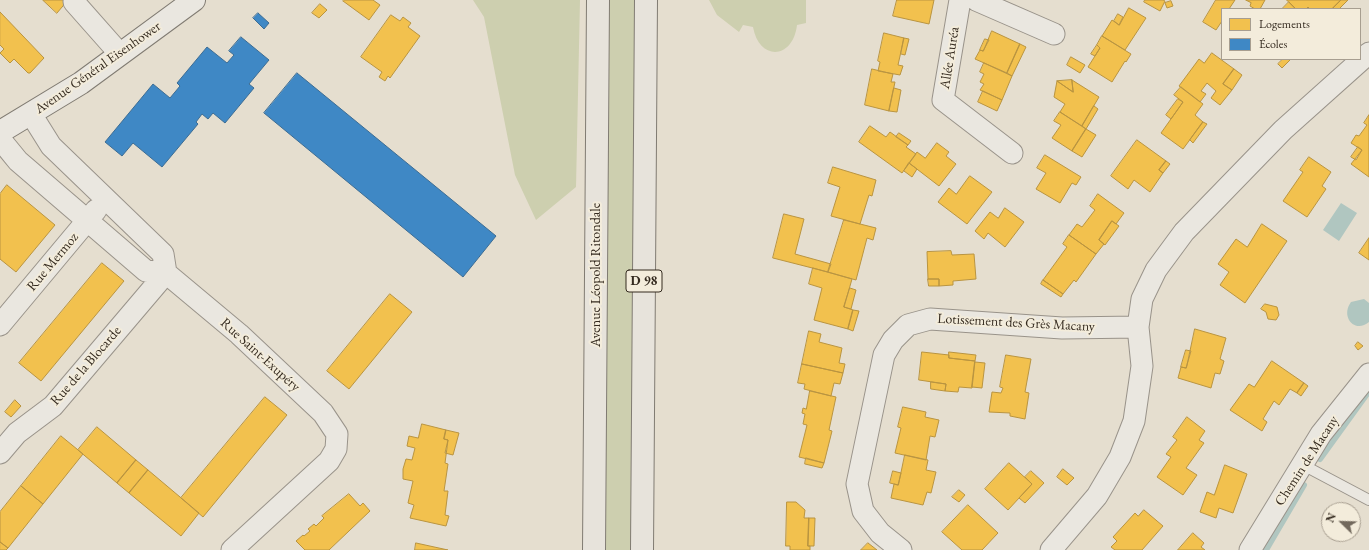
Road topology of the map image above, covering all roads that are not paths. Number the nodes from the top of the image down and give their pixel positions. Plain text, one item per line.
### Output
1 (76, 0) edge
2 (194, 0) edge
3 (598, 0) edge
4 (646, 0) edge
5 (960, 0) edge
6 (976, 0) edge
7 (1054, 34) dead end
8 (1369, 53) edge
9 (120, 54) junction
10 (31, 114) junction
11 (0, 132) edge
12 (0, 139) edge
13 (1012, 154) dead end
14 (105, 199) junction
15 (87, 221) junction
16 (166, 273) junction
17 (0, 325) edge
18 (1138, 328) junction
19 (1369, 374) edge
20 (0, 453) edge
21 (1303, 465) junction
22 (1369, 500) edge
23 (232, 550) edge
24 (594, 550) edge
25 (642, 550) edge
26 (901, 550) edge
27 (1051, 550) edge
28 (1250, 550) edge

1 - 9 street
2 - 9 street, Avenue Général Eisenhower
3 - 24 highway, Avenue Léopold Ritondale
4 - 25 highway, D 98
5 - 13 street, Allée Auréa
6 - 7 street
8 - 18 street
9 - 10 street, Avenue Général Eisenhower
10 - 11 street, Avenue Général Eisenhower
10 - 14 street
12 - 15 street
14 - 15 street, Rue Mermoz
14 - 16 street
15 - 16 street
15 - 17 street, Rue Mermoz
16 - 20 street, Rue de la Blocarde
16 - 23 street, Rue Saint-Exupéry
18 - 26 street, Lotissement des Grès Macany
18 - 27 street
19 - 21 street, Chemin de Macany
21 - 22 lane
21 - 28 street, Chemin de Macany

